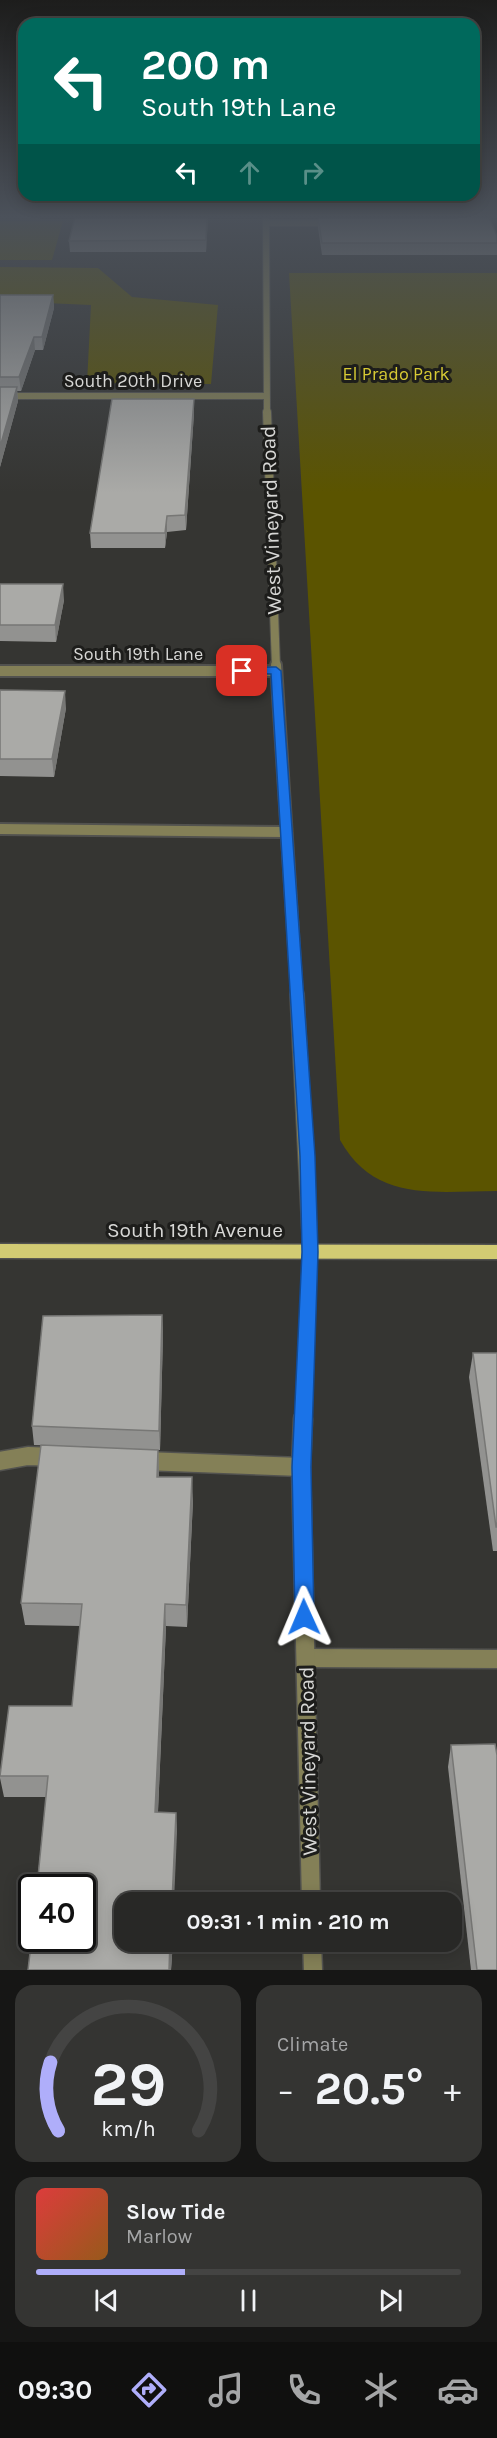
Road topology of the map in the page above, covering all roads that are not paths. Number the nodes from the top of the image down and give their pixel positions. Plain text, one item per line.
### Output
1 (266, 309) edge
2 (0, 396) edge
3 (266, 396) junction
4 (0, 671) edge
5 (276, 671) junction
6 (0, 829) edge
7 (286, 832) junction
8 (0, 1251) edge
9 (310, 1252) junction
10 (497, 1252) edge
11 (74, 1458) edge
12 (0, 1461) edge
13 (132, 1461) edge
14 (302, 1467) junction
15 (306, 1658) junction
16 (497, 1659) edge
17 (311, 1892) edge
18 (312, 1952) edge
19 (313, 1970) edge

1 - 3 street, West Vineyard Road
2 - 3 street, South 20th Drive
3 - 5 street, West Vineyard Road
4 - 5 street, South 19th Lane
5 - 7 street, West Vineyard Road
6 - 7 street
7 - 9 street, West Vineyard Road
8 - 9 main road, South 19th Avenue
9 - 10 main road, South 19th Avenue
9 - 14 street, West Vineyard Road
11 - 12 street
13 - 14 street
14 - 15 street, West Vineyard Road
15 - 16 street
15 - 17 street, West Vineyard Road
18 - 19 street

